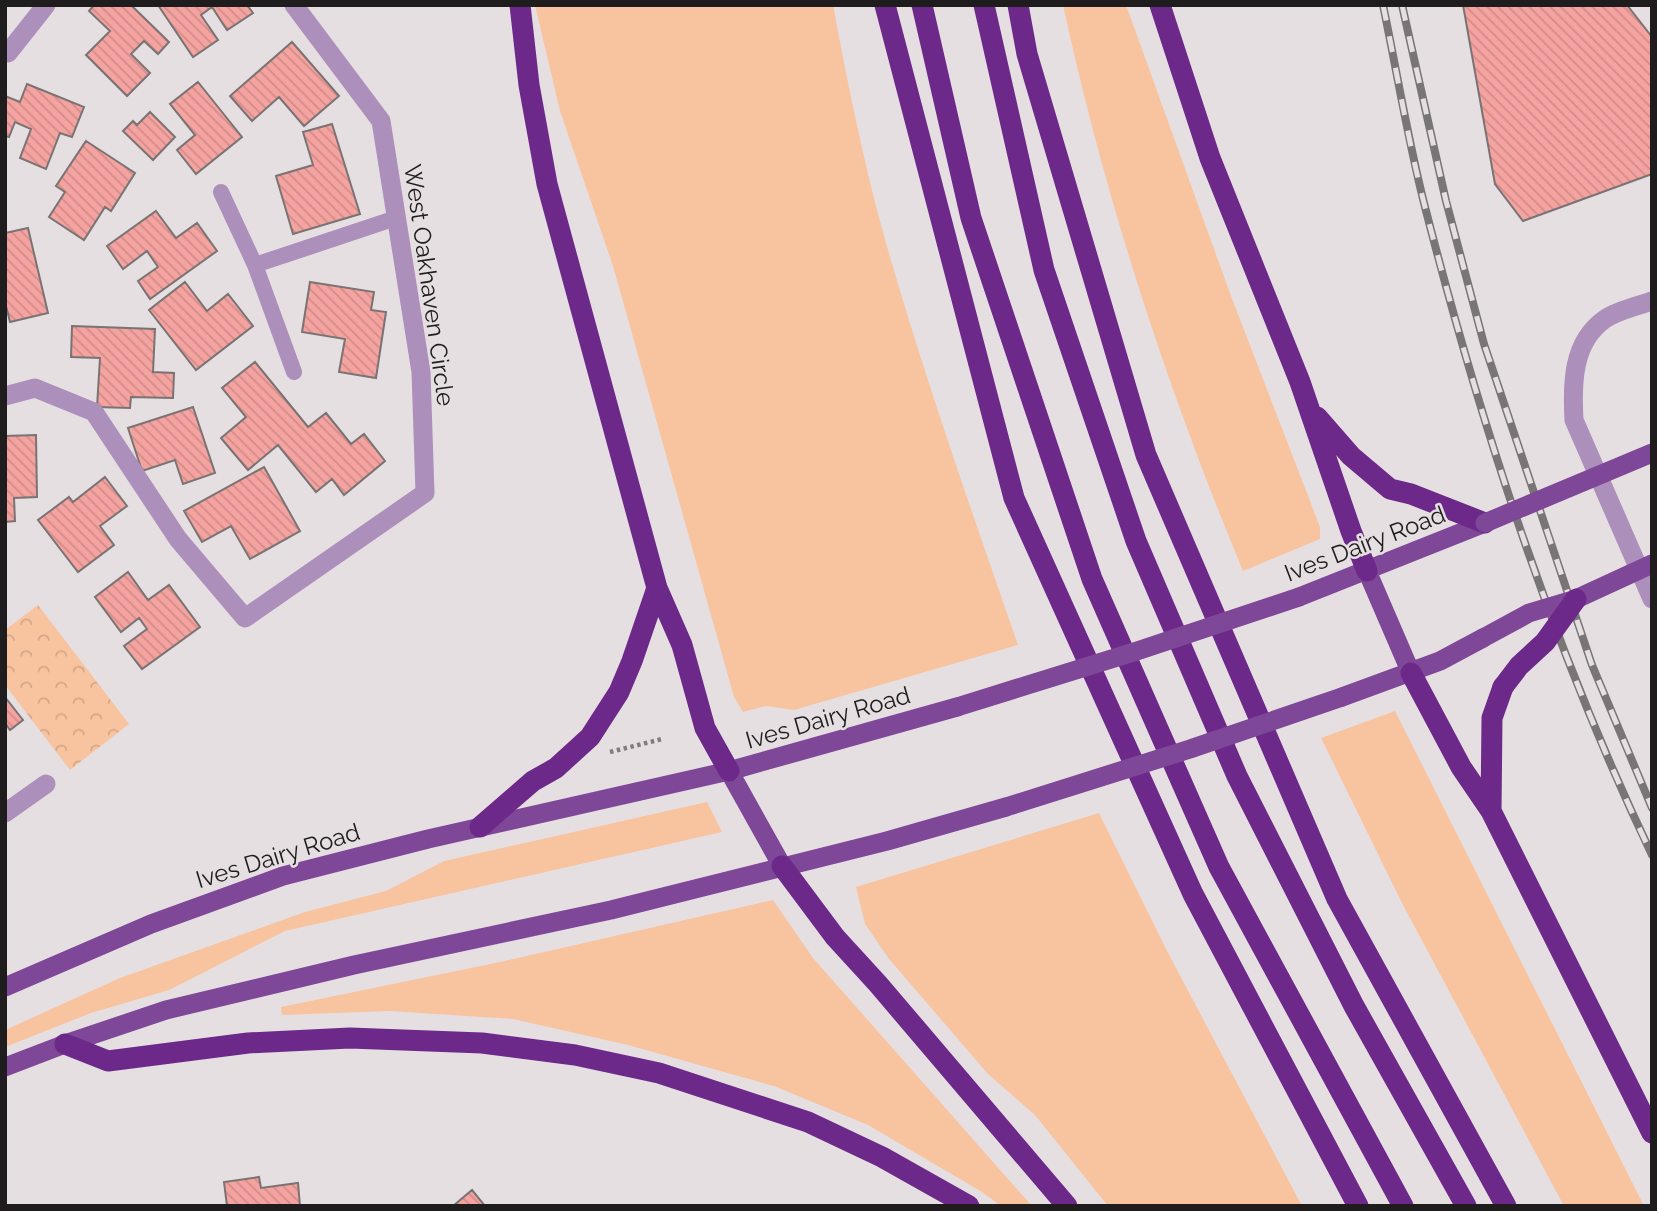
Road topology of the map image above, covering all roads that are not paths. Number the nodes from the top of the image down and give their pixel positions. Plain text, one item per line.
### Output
1 (46, 5) edge
2 (293, 5) edge
3 (520, 5) edge
4 (885, 5) edge
5 (922, 5) edge
6 (984, 5) edge
7 (1018, 5) edge
8 (1160, 5) edge
9 (8, 53) dead end
10 (221, 192) dead end
11 (396, 218) junction
12 (254, 265) junction
13 (1652, 301) edge
14 (294, 372) dead end
15 (5, 396) edge
16 (1309, 407) junction
17 (1652, 453) edge
18 (1485, 523) junction
19 (1652, 564) edge
20 (1367, 571) junction
21 (657, 588) junction
22 (1576, 599) junction
23 (1652, 599) edge
24 (1411, 673) junction
25 (729, 771) junction
26 (46, 784) dead end
27 (1491, 811) junction
28 (5, 813) edge
29 (480, 827) junction
30 (782, 866) junction
31 (5, 987) edge
32 (65, 1044) junction
33 (5, 1067) edge
34 (1652, 1133) edge
35 (969, 1206) edge
36 (1067, 1206) edge
37 (1358, 1206) edge
38 (1403, 1206) edge
39 (1466, 1206) edge
40 (1506, 1206) edge

1 - 9 street
2 - 11 street, West Oakhaven Circle
3 - 21 highway
4 - 37 highway
5 - 38 highway
6 - 39 highway
7 - 40 highway
8 - 16 highway
10 - 12 lane
11 - 12 lane
11 - 15 street, West Oakhaven Circle
12 - 14 lane
13 - 23 street
16 - 18 highway
16 - 20 highway
17 - 18 main road, Ives Dairy Road, bridge
18 - 20 main road, Ives Dairy Road
19 - 22 main road, bridge
20 - 24 main road
20 - 25 main road, Ives Dairy Road, bridge
21 - 25 highway
21 - 29 highway
22 - 24 main road, bridge
22 - 27 highway, bridge
24 - 27 highway
24 - 30 main road, bridge
25 - 29 main road, Ives Dairy Road
25 - 30 main road
26 - 28 street
27 - 34 highway
29 - 31 main road, Ives Dairy Road
30 - 32 main road
30 - 36 highway
32 - 33 main road
32 - 35 highway

